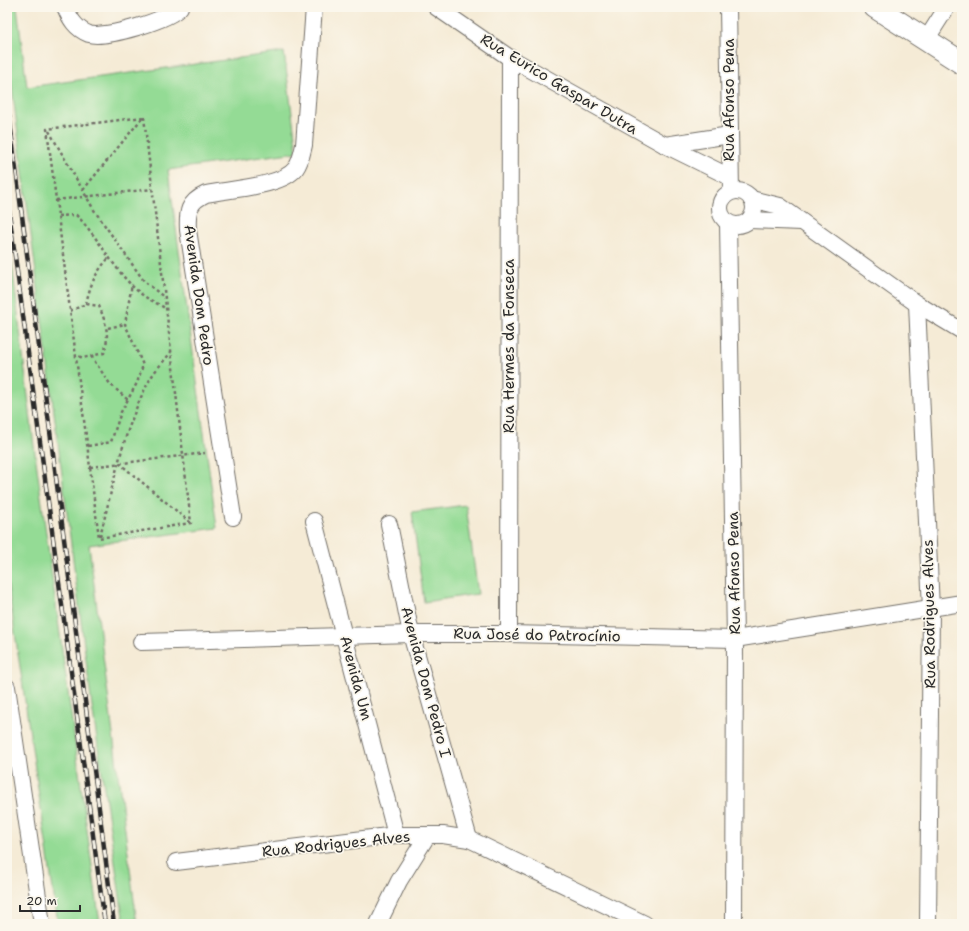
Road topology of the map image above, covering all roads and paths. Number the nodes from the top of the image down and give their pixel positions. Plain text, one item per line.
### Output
1 (65, 7) edge
2 (180, 7) edge
3 (314, 7) edge
4 (436, 7) edge
5 (728, 7) edge
6 (875, 7) edge
7 (947, 7) edge
8 (926, 40) junction
9 (510, 58) junction
10 (962, 63) edge
11 (144, 116) junction
12 (47, 129) junction
13 (730, 135) junction
14 (665, 145) junction
15 (730, 184) junction
16 (152, 189) junction
17 (83, 190) junction
18 (86, 197) junction
19 (751, 199) junction
20 (56, 200) junction
21 (58, 216) junction
22 (749, 220) junction
23 (802, 222) junction
24 (728, 223) junction
25 (110, 257) junction
26 (132, 284) junction
27 (165, 298) junction
28 (86, 304) junction
29 (917, 304) junction
30 (166, 308) junction
31 (70, 311) junction
32 (125, 324) junction
33 (108, 328) junction
34 (962, 331) edge
35 (171, 351) junction
36 (76, 355) junction
37 (92, 356) junction
38 (128, 400) junction
39 (88, 446) junction
40 (223, 450) junction
41 (184, 455) junction
42 (119, 463) junction
43 (90, 467) junction
44 (233, 517) dead end
45 (314, 521) dead end
46 (191, 523) junction
47 (389, 524) dead end
48 (99, 538) junction
49 (962, 604) edge
50 (931, 609) junction
51 (411, 634) junction
52 (509, 634) junction
53 (345, 636) junction
54 (735, 639) junction
55 (141, 642) dead end
56 (7, 687) edge
57 (396, 835) junction
58 (427, 836) junction
59 (469, 839) junction
60 (176, 862) dead end
61 (42, 924) edge
62 (378, 924) edge
63 (645, 924) edge
64 (734, 924) edge
65 (928, 924) edge

1 - 2 street
3 - 40 street, Avenida Dom Pedro
4 - 9 street, Rua Eurico Gaspar Dutra
5 - 13 street, Rua Afonso Pena
6 - 8 main road
7 - 8 street
8 - 10 main road
9 - 14 street, Rua Eurico Gaspar Dutra
9 - 52 street, Rua Hermes da Fonseca
11 - 12 path
11 - 16 path
11 - 17 path
12 - 17 path
12 - 20 path
13 - 14 street
13 - 15 street, Rua Afonso Pena
14 - 15 street, Rua Eurico Gaspar Dutra
15 - 19 street
15 - 24 street
16 - 18 path
16 - 27 path
17 - 18 path
18 - 20 path
18 - 27 path
19 - 22 street
19 - 23 street
20 - 21 path
21 - 25 path
21 - 31 path
22 - 23 street
22 - 24 street
23 - 29 street
24 - 54 street, Rua Afonso Pena
25 - 26 path
25 - 28 path
26 - 30 path
26 - 32 path
27 - 30 path
28 - 31 path
28 - 33 path
29 - 34 street
29 - 50 street, Rua Rodrigues Alves
30 - 35 path
31 - 36 path
32 - 33 path
32 - 38 path
33 - 37 path
35 - 41 path
35 - 42 path
36 - 37 path
36 - 39 path
37 - 38 path
38 - 39 path
39 - 43 path
40 - 41 path
40 - 44 street, Avenida Dom Pedro
41 - 42 path
41 - 46 path
42 - 43 path
42 - 46 path
42 - 48 path
43 - 48 path
45 - 53 street, Avenida Um
46 - 48 path
47 - 51 street, Avenida Dom Pedro I
49 - 50 street, Rua José do Patrocínio
50 - 54 street, Rua José do Patrocínio
50 - 65 street, Rua Rodrigues Alves
51 - 52 street, Rua José do Patrocínio
51 - 53 street, Rua José do Patrocínio
51 - 59 street, Avenida Dom Pedro I
52 - 54 street, Rua José do Patrocínio
53 - 55 street, Rua José do Patrocínio
53 - 57 street, Avenida Um
54 - 64 street, Rua Afonso Pena
56 - 61 street
57 - 58 street, Rua Rodrigues Alves
57 - 60 street, Rua Rodrigues Alves
58 - 59 street, Rua Rodrigues Alves
58 - 62 street
59 - 63 street, Rua Rodrigues Alves

